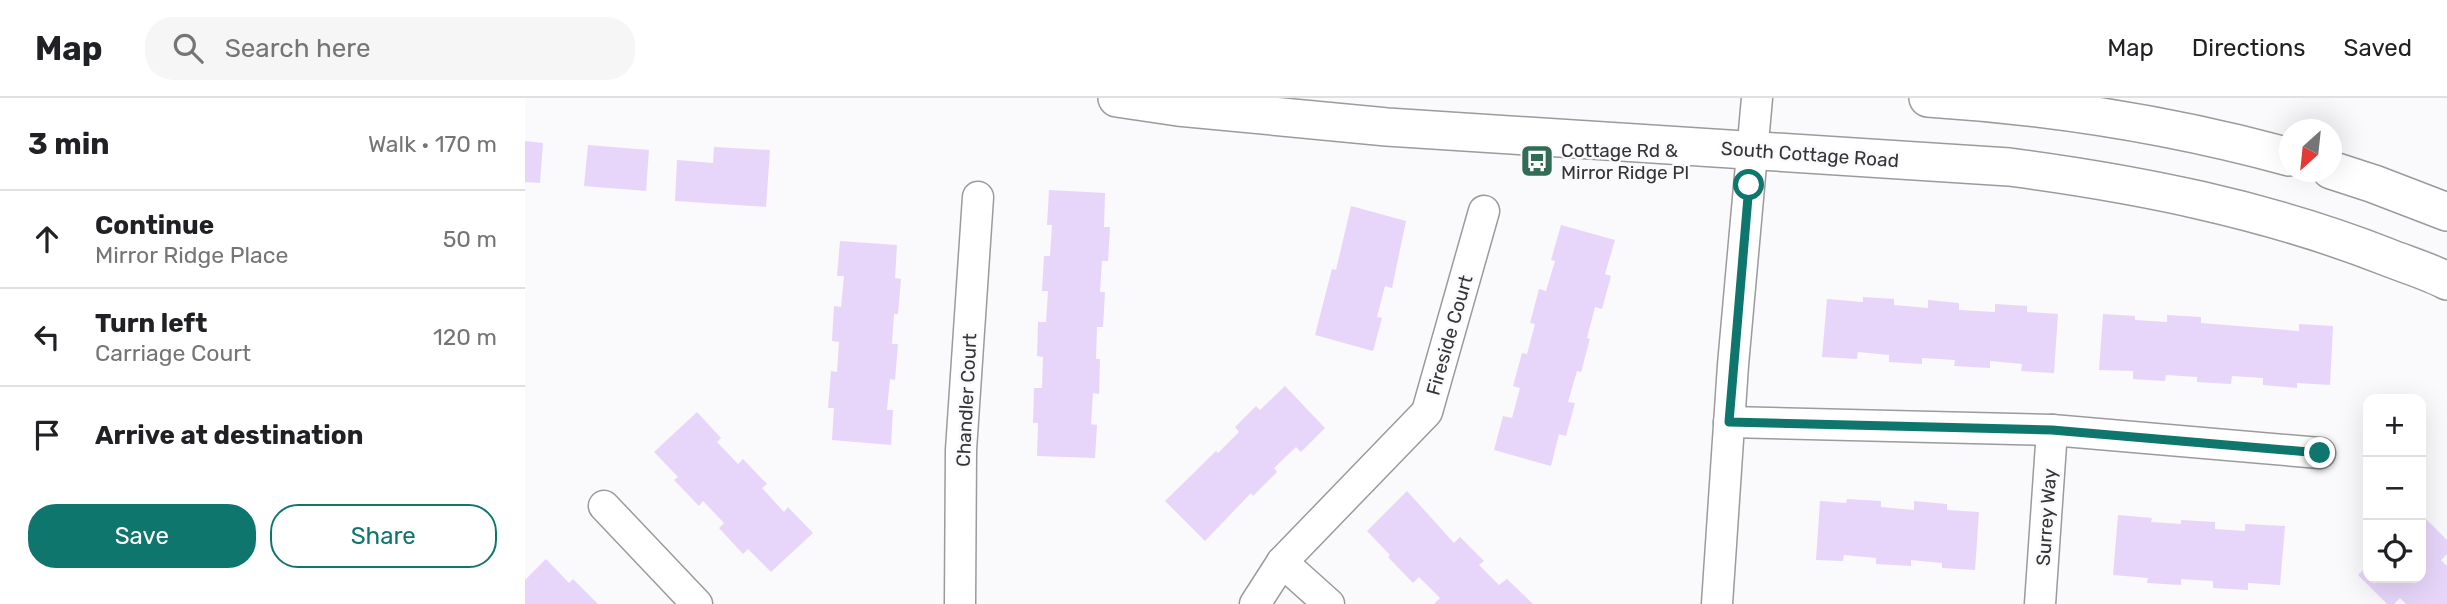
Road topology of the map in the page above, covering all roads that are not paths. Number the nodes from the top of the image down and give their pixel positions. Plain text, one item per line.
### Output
1 (1117, 98) edge
2 (1757, 98) edge
3 (1928, 98) edge
4 (1752, 150) junction
5 (2279, 154) edge
6 (2342, 173) edge
7 (978, 197) dead end
8 (1483, 211) dead end
9 (2447, 212) edge
10 (2447, 281) edge
11 (1729, 422) junction
12 (2052, 430) junction
13 (2320, 453) dead end
14 (604, 506) dead end
15 (1282, 562) junction
16 (697, 604) edge
17 (960, 604) edge
18 (1255, 604) edge
19 (1329, 604) edge
20 (1717, 604) edge
21 (2040, 604) edge

1 - 4 street, South Cottage Road
2 - 4 street
3 - 5 street
4 - 10 street, South Cottage Road
4 - 11 street
6 - 9 street
7 - 17 street, Chandler Court
8 - 15 street, Fireside Court
11 - 12 street
11 - 20 street
12 - 13 street
12 - 21 street, Surrey Way
14 - 16 street
15 - 18 street, Fireside Court
15 - 19 street

